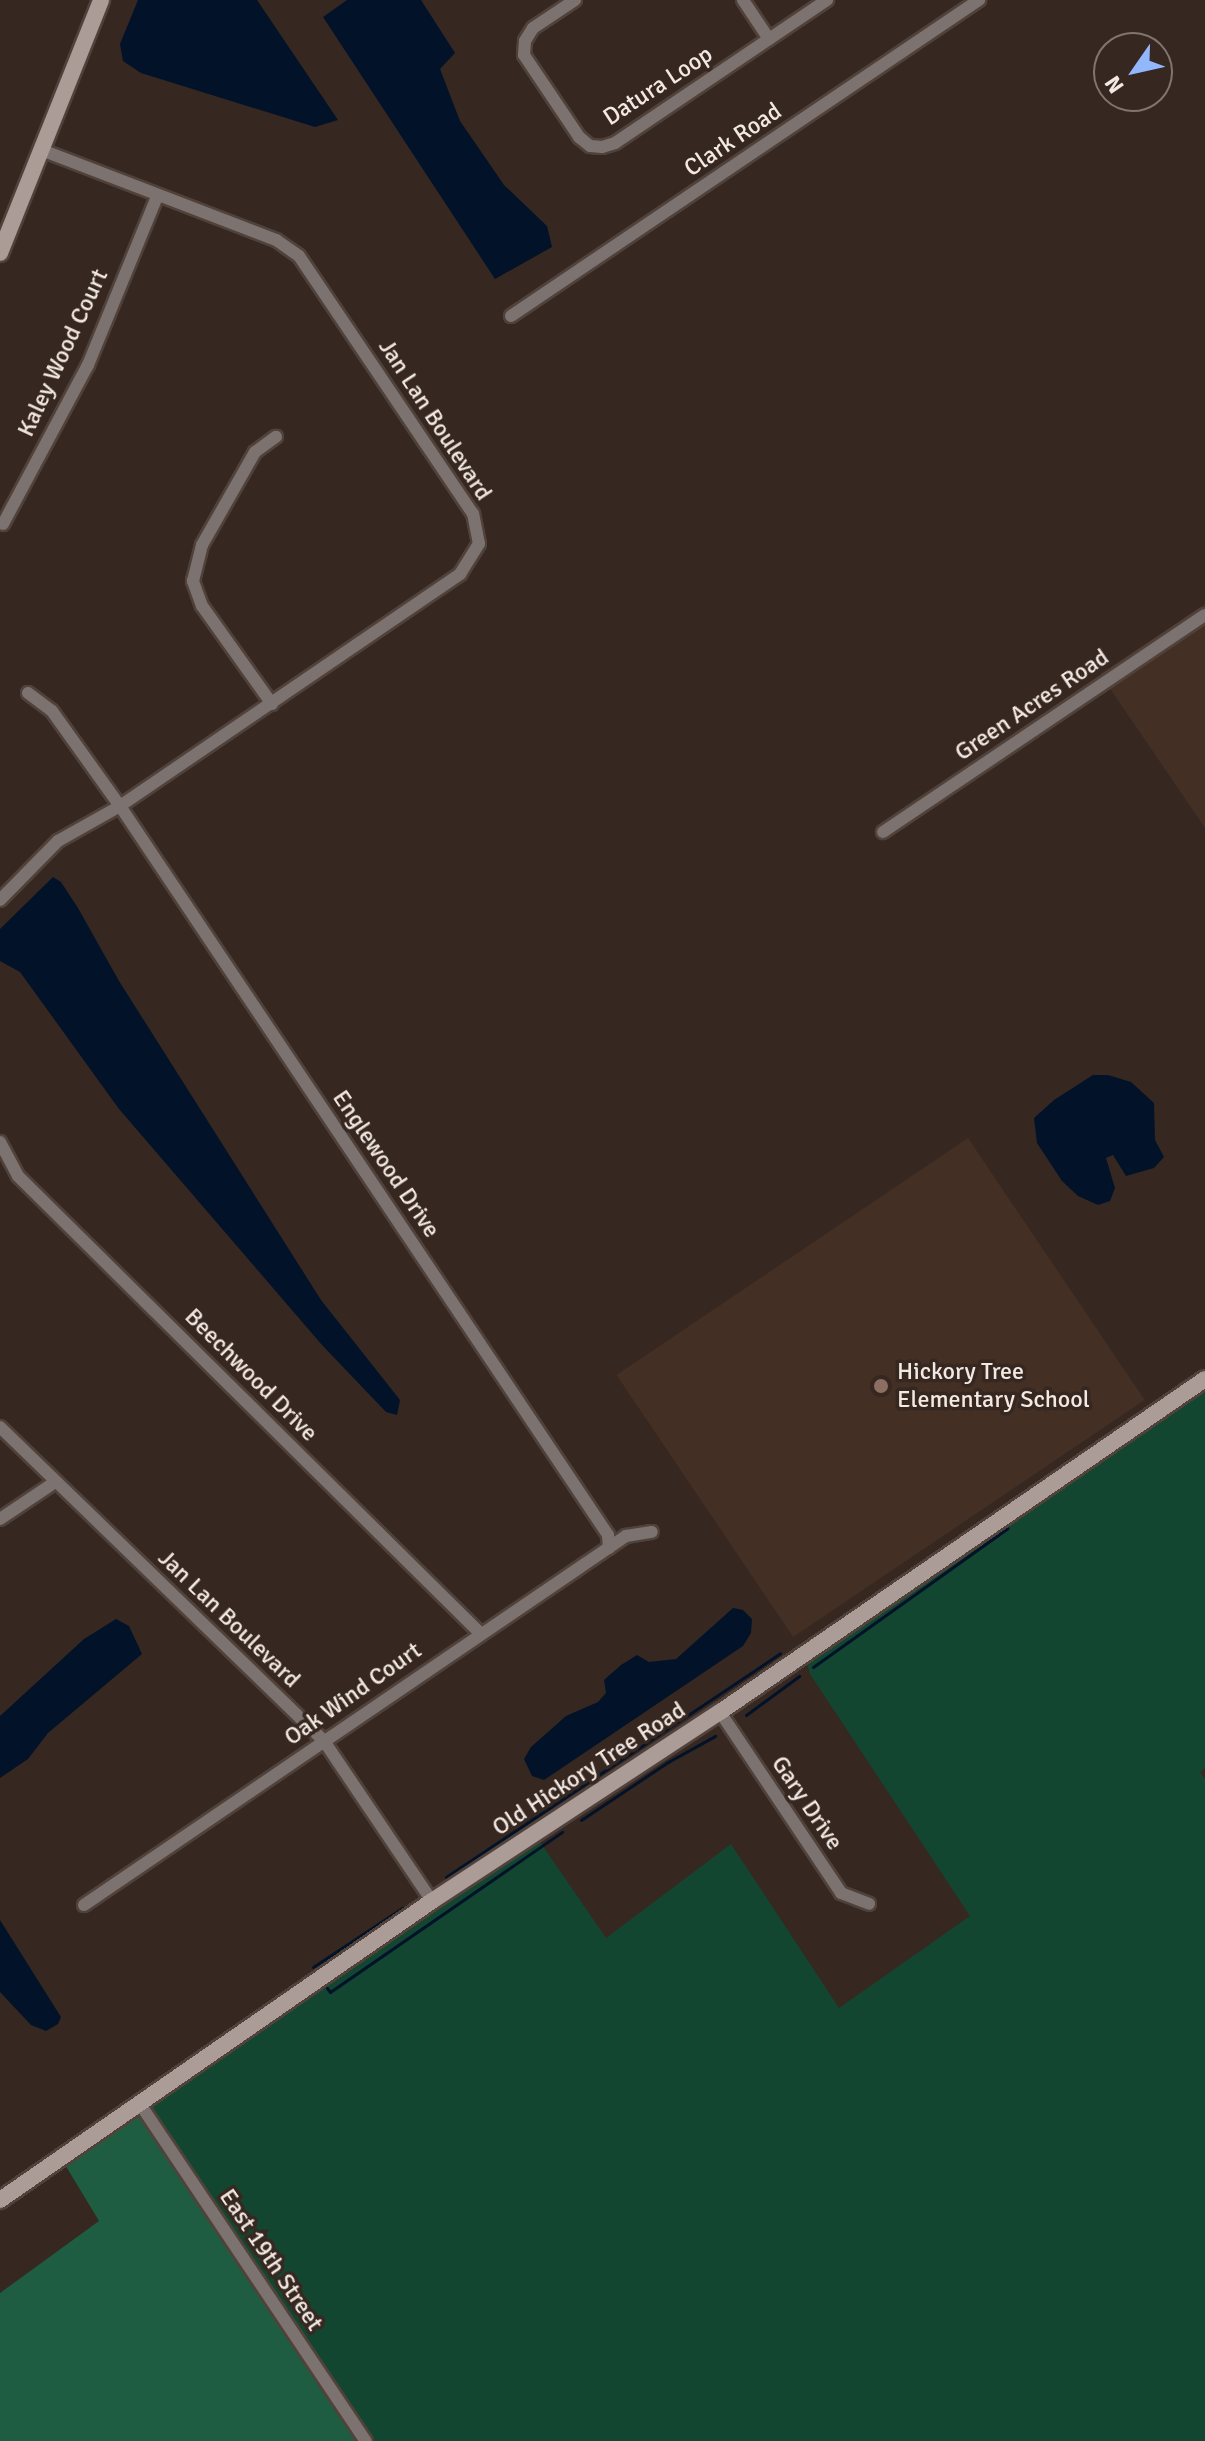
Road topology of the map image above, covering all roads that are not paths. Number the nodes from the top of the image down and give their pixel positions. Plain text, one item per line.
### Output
1 (101, 0) edge
2 (575, 0) edge
3 (743, 0) edge
4 (827, 0) edge
5 (979, 0) edge
6 (769, 39) junction
7 (42, 150) junction
8 (157, 197) junction
9 (0, 253) edge
10 (511, 316) dead end
11 (276, 437) dead end
12 (3, 524) dead end
13 (1205, 615) edge
14 (28, 693) dead end
15 (272, 704) junction
16 (120, 806) junction
17 (883, 832) dead end
18 (0, 900) edge
19 (0, 1142) edge
20 (1205, 1379) edge
21 (0, 1427) edge
22 (55, 1482) junction
23 (0, 1519) edge
24 (652, 1532) dead end
25 (609, 1548) junction
26 (480, 1633) junction
27 (720, 1712) junction
28 (324, 1741) junction
29 (432, 1901) junction
30 (869, 1904) dead end
31 (84, 1905) dead end
32 (140, 2104) junction
33 (0, 2200) edge
34 (366, 2441) edge

1 - 7 street
2 - 6 street, Datura Loop
3 - 6 street
4 - 6 street, Datura Loop
5 - 10 street, Clark Road
7 - 8 street, Jan Lan Boulevard
7 - 9 street
8 - 12 street, Kaley Wood Court
8 - 15 street, Jan Lan Boulevard
11 - 15 street
13 - 17 street, Green Acres Road
14 - 16 street, Englewood Drive
15 - 16 street, Jan Lan Boulevard
16 - 18 street, Jan Lan Boulevard
16 - 25 street, Englewood Drive
19 - 26 street, Beechwood Drive
20 - 27 street, Old Hickory Tree Road
21 - 22 street, Jan Lan Boulevard
22 - 23 street
22 - 28 street, Jan Lan Boulevard
24 - 25 street, Oak Wind Court
25 - 26 street, Oak Wind Court
26 - 28 street, Oak Wind Court
27 - 29 street, Old Hickory Tree Road
27 - 30 street, Gary Drive
28 - 29 street, Jan Lan Boulevard
28 - 31 street, Oak Wind Court
29 - 32 street, Old Hickory Tree Road
32 - 33 street, Old Hickory Tree Road
32 - 34 street, East 19th Street

